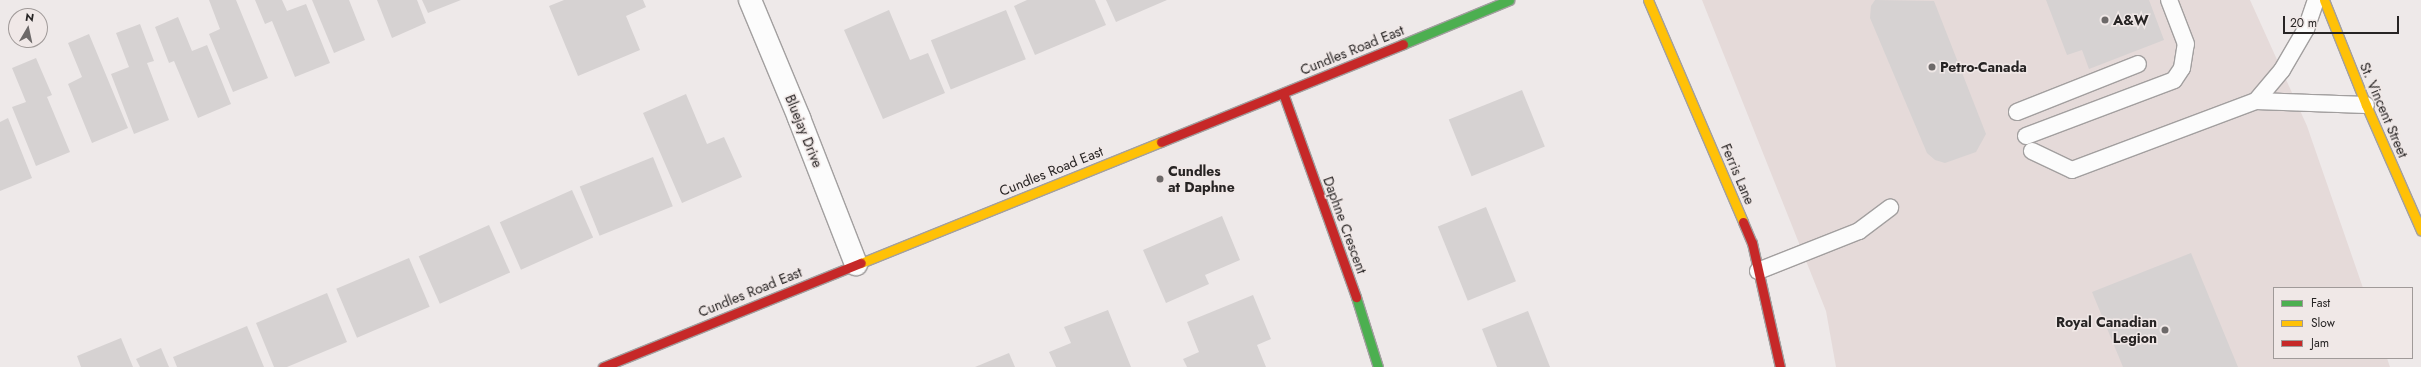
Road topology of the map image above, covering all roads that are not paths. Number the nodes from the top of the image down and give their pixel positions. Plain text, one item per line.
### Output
1 (750, 0) edge
2 (1509, 0) edge
3 (1648, 0) edge
4 (2169, 0) edge
5 (2316, 0) edge
6 (2324, 0) edge
7 (2138, 64) dead end
8 (1283, 93) junction
9 (2256, 101) junction
10 (2366, 105) junction
11 (2017, 112) dead end
12 (2026, 136) dead end
13 (2032, 151) dead end
14 (1890, 208) dead end
15 (2421, 230) edge
16 (856, 264) junction
17 (1758, 271) junction
18 (603, 367) edge
19 (1378, 367) edge
20 (1780, 367) edge

1 - 16 street, Bluejay Drive
2 - 8 main road, Cundles Road East
3 - 17 main road, Ferris Lane
4 - 12 lane
5 - 9 lane
6 - 10 main road, St. Vincent Street
7 - 11 lane
8 - 16 main road, Cundles Road East
8 - 19 main road, Daphne Crescent
9 - 10 lane
9 - 13 lane
10 - 15 main road, St. Vincent Street
14 - 17 lane
16 - 18 main road, Cundles Road East
17 - 20 main road, Ferris Lane

